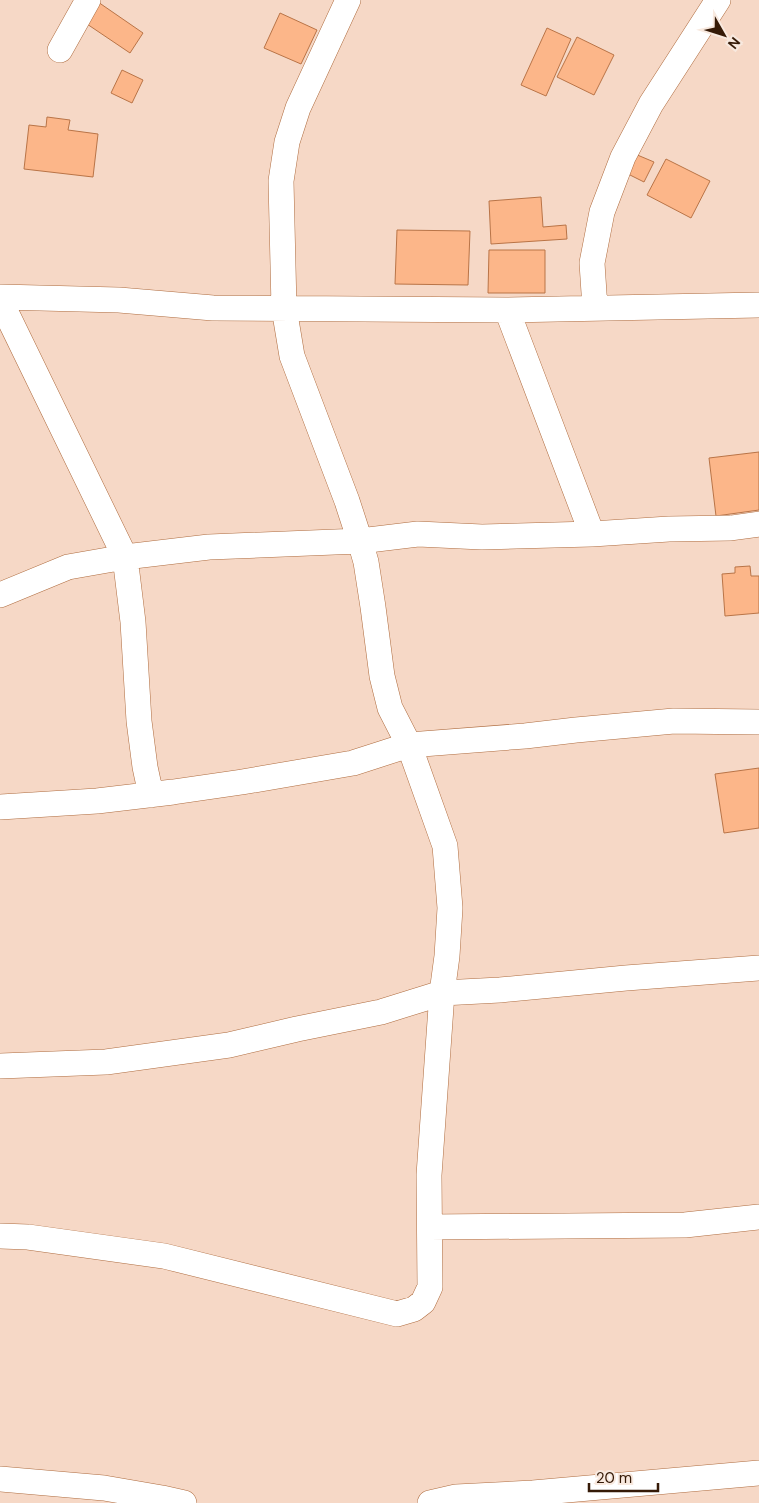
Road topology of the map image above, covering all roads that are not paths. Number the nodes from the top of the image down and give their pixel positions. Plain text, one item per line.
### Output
1 (88, 0) edge
2 (348, 0) edge
3 (718, 0) edge
4 (60, 50) dead end
5 (0, 299) edge
6 (759, 305) edge
7 (284, 308) junction
8 (595, 308) junction
9 (507, 310) junction
10 (759, 524) edge
11 (592, 534) junction
12 (360, 541) junction
13 (125, 557) junction
14 (0, 595) edge
15 (759, 722) edge
16 (409, 744) junction
17 (151, 794) junction
18 (0, 807) edge
19 (759, 968) edge
20 (442, 993) junction
21 (0, 1066) edge
22 (759, 1217) edge
23 (430, 1227) junction
24 (0, 1236) edge
25 (759, 1473) edge
26 (0, 1479) edge
27 (184, 1503) edge
28 (430, 1503) edge

1 - 4 street
2 - 7 street
3 - 8 street
5 - 7 street
5 - 13 street
6 - 8 street
7 - 9 street
7 - 12 street
8 - 9 street
9 - 11 street
10 - 11 street
11 - 12 street
12 - 13 street
12 - 16 street
13 - 14 street
13 - 17 street
15 - 16 street
16 - 17 street
16 - 20 street
17 - 18 street
19 - 20 street
20 - 21 street
20 - 23 street
22 - 23 street
23 - 24 street
25 - 28 street
26 - 27 street

